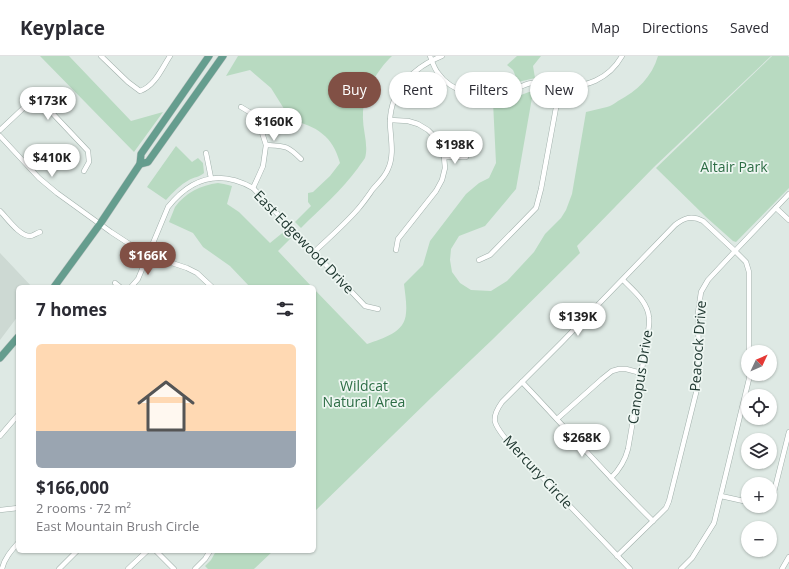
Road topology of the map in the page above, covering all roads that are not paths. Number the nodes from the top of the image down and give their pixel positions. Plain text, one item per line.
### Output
1 (101, 56) edge
2 (170, 56) edge
3 (209, 56) edge
4 (223, 56) edge
5 (442, 56) edge
6 (622, 56) edge
7 (107, 58) edge
8 (431, 58) edge
9 (530, 83) edge
10 (588, 84) edge
11 (241, 107) dead end
12 (556, 108) edge
13 (390, 120) junction
14 (0, 130) edge
15 (0, 136) edge
16 (266, 145) junction
17 (206, 153) dead end
18 (444, 157) junction
19 (466, 157) dead end
20 (301, 159) dead end
21 (140, 164) junction
22 (84, 171) dead end
23 (211, 178) junction
24 (253, 188) junction
25 (789, 194) edge
26 (776, 208) junction
27 (0, 211) edge
28 (789, 220) edge
29 (100, 224) junction
30 (40, 232) dead end
31 (396, 250) dead end
32 (735, 250) junction
33 (314, 252) junction
34 (148, 255) junction
35 (479, 260) dead end
36 (622, 280) junction
37 (115, 283) dead end
38 (55, 285) edge
39 (118, 285) edge
40 (133, 285) edge
41 (210, 285) edge
42 (378, 309) dead end
43 (16, 339) edge
44 (749, 345) edge
45 (0, 358) edge
46 (641, 372) junction
47 (749, 381) edge
48 (522, 382) junction
49 (16, 417) edge
50 (557, 419) junction
51 (789, 432) edge
52 (0, 436) edge
53 (611, 478) junction
54 (777, 480) edge
55 (721, 496) junction
56 (741, 500) edge
57 (16, 508) edge
58 (0, 510) edge
59 (653, 521) junction
60 (16, 546) edge
61 (75, 553) edge
62 (145, 553) edge
63 (158, 553) edge
64 (209, 553) edge
65 (617, 556) junction
66 (789, 557) edge
67 (2, 569) edge
68 (59, 569) edge
69 (128, 569) edge
70 (174, 569) edge
71 (195, 569) edge
72 (630, 569) edge
73 (681, 569) edge
74 (782, 569) edge

1 - 7 street
2 - 7 street
3 - 21 main road
4 - 21 main road
5 - 8 street
6 - 10 street
8 - 9 street
8 - 13 street
11 - 16 street
12 - 35 street
13 - 18 street
13 - 33 street
14 - 22 street
15 - 29 street
16 - 20 street
16 - 24 street
17 - 23 street
18 - 19 street
18 - 31 street
21 - 29 main road
23 - 24 street, East Edgewood Drive
23 - 34 street, East Edgewood Drive
24 - 33 street, East Edgewood Drive
25 - 26 street, Peacock Drive
26 - 28 street
26 - 32 street, Peacock Drive
27 - 30 street
29 - 34 street
29 - 38 main road
32 - 36 street, Mercury Circle
32 - 44 street, Mercury Circle
32 - 59 street, Peacock Drive
33 - 42 street, East Edgewood Drive
34 - 40 street, East Edgewood Drive
34 - 41 street
36 - 46 street, Canopus Drive
36 - 48 street, Mercury Circle
37 - 39 street
43 - 45 main road
46 - 50 street
46 - 53 street, Canopus Drive
47 - 55 street
48 - 50 street
48 - 65 street, Mercury Circle
49 - 52 street
50 - 53 street
51 - 54 street
53 - 59 street
55 - 56 street
55 - 73 street
57 - 58 street
59 - 65 street, Peacock Drive
60 - 67 street
61 - 68 street
62 - 69 street
63 - 70 street
64 - 71 street
65 - 72 street, Mercury Circle
66 - 74 street

